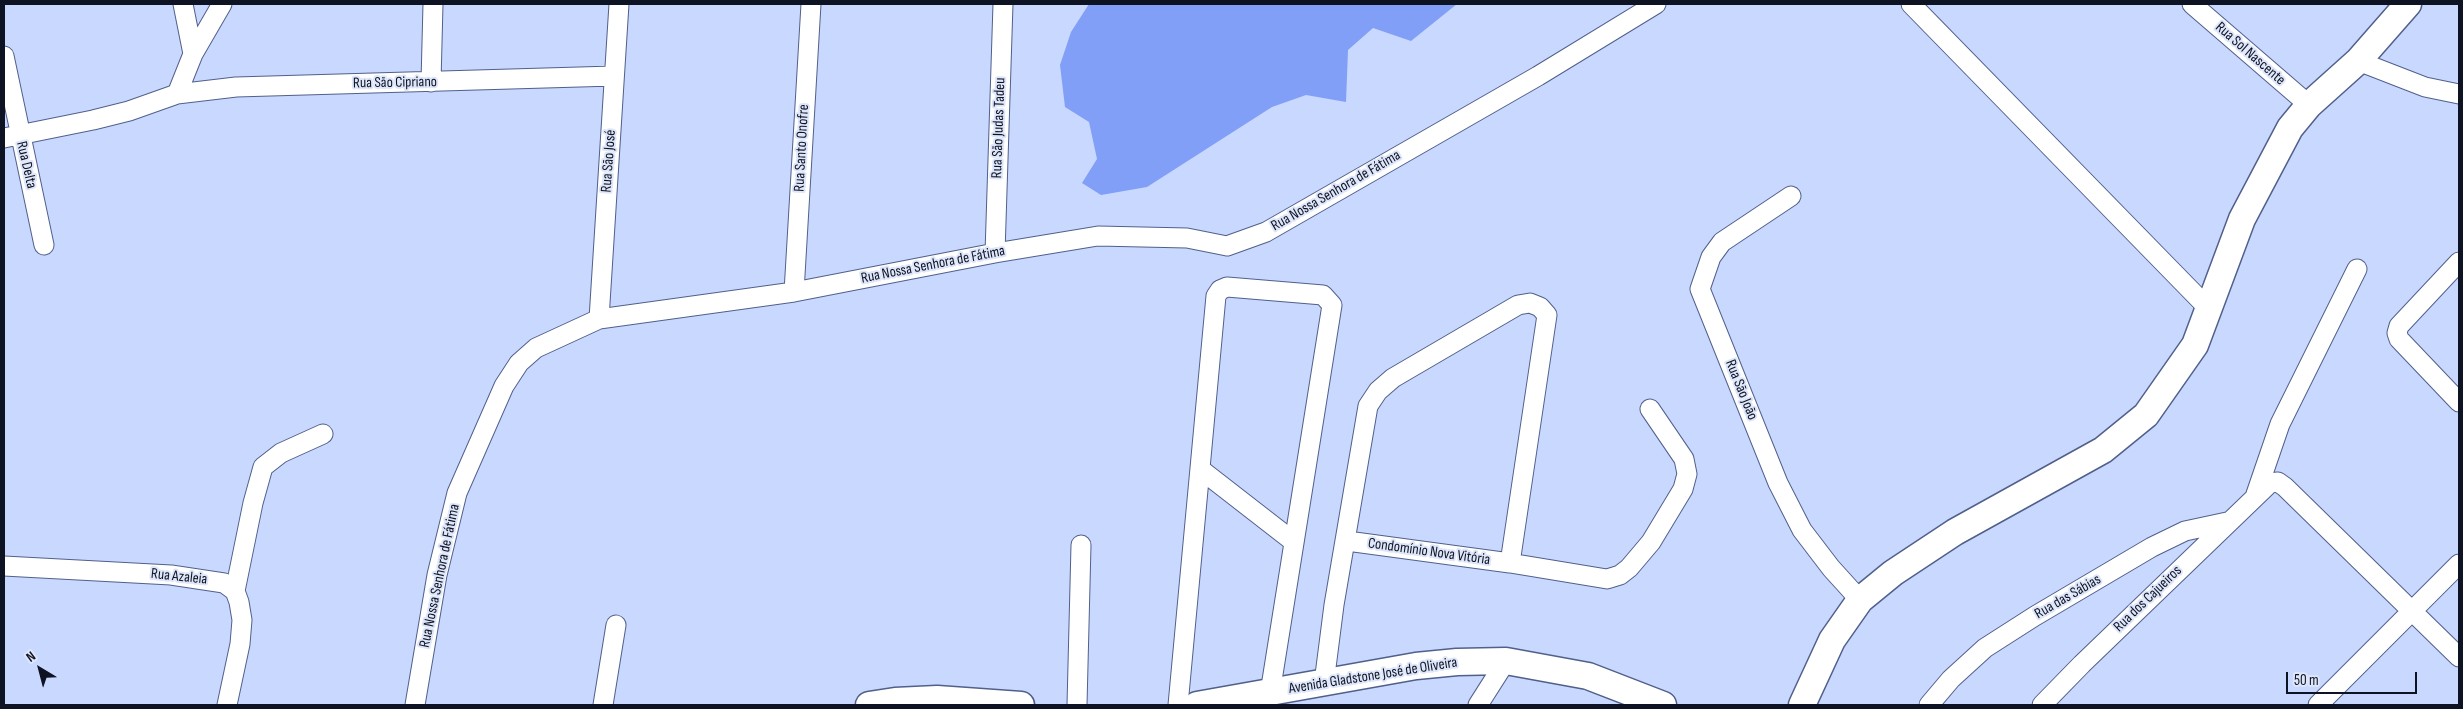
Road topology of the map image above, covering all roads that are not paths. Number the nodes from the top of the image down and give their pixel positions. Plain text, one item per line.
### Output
1 (183, 4) edge
2 (222, 4) edge
3 (434, 4) edge
4 (619, 4) edge
5 (810, 4) edge
6 (1003, 4) edge
7 (1656, 4) edge
8 (1912, 4) edge
9 (2192, 4) edge
10 (2408, 4) edge
11 (193, 54) junction
12 (4, 56) edge
13 (2358, 61) junction
14 (614, 76) junction
15 (431, 82) junction
16 (177, 94) junction
17 (2459, 94) edge
18 (2309, 105) junction
19 (12, 136) edge
20 (1791, 196) dead end
21 (44, 245) dead end
22 (995, 252) junction
23 (2459, 262) edge
24 (2357, 269) dead end
25 (794, 292) junction
26 (2210, 310) junction
27 (599, 319) junction
28 (2459, 402) edge
29 (1650, 409) dead end
30 (322, 434) dead end
31 (1200, 469) junction
32 (2256, 494) junction
33 (2227, 522) junction
34 (1347, 541) junction
35 (1294, 542) junction
36 (1081, 546) dead end
37 (1510, 564) junction
38 (2459, 564) edge
39 (4, 566) edge
40 (235, 591) junction
41 (1860, 600) junction
42 (2413, 610) junction
43 (616, 625) dead end
44 (2459, 657) edge
45 (1506, 661) junction
46 (1324, 683) junction
47 (1270, 693) junction
48 (227, 705) edge
49 (415, 705) edge
50 (603, 705) edge
51 (869, 705) edge
52 (1021, 705) edge
53 (1077, 705) edge
54 (1178, 705) edge
55 (1197, 705) edge
56 (1478, 705) edge
57 (1663, 705) edge
58 (1802, 705) edge
59 (1929, 705) edge
60 (2042, 705) edge
61 (2318, 705) edge

1 - 11 street
2 - 11 street
3 - 15 street
4 - 14 street, Rua São José
5 - 25 street, Rua Santo Onofre
6 - 22 street, Rua São Judas Tadeu
7 - 22 street, Rua Nossa Senhora de Fátima
8 - 26 street
9 - 18 street, Rua Sol Nascente
10 - 13 street
11 - 16 street
12 - 19 street, Rua Delta
13 - 17 street
13 - 18 street
14 - 15 street, Rua São Cipriano
14 - 27 street, Rua São José
15 - 16 street, Rua São Cipriano
16 - 19 street, Rua São Cipriano
18 - 26 street
19 - 21 street, Rua Delta
20 - 41 street, Rua São João
22 - 25 street, Rua Nossa Senhora de Fátima
23 - 28 street
24 - 32 street, Rua dos Cajueiros
25 - 27 street, Rua Nossa Senhora de Fátima
26 - 41 street
27 - 49 street, Rua Nossa Senhora de Fátima
29 - 37 street, Condomínio Nova Vitória
30 - 40 street
31 - 35 street
31 - 35 street
31 - 54 street
32 - 33 street, Rua dos Cajueiros
32 - 42 street, Rua dos Cajueiros
33 - 59 street, Rua das Sábias
33 - 60 street, Rua dos Cajueiros
34 - 37 street, Condomínio Nova Vitória
34 - 37 street
34 - 46 street
35 - 47 street
36 - 53 street
38 - 42 street
39 - 40 street, Rua Azaleia
40 - 48 street
41 - 58 street
42 - 44 street, Rua dos Cajueiros
42 - 61 street
43 - 50 street
45 - 46 street, Avenida Gladstone José de Oliveira
45 - 56 street
45 - 57 street, Avenida Gladstone José de Oliveira
46 - 47 street, Avenida Gladstone José de Oliveira
47 - 55 street, Avenida Gladstone José de Oliveira
51 - 52 street

